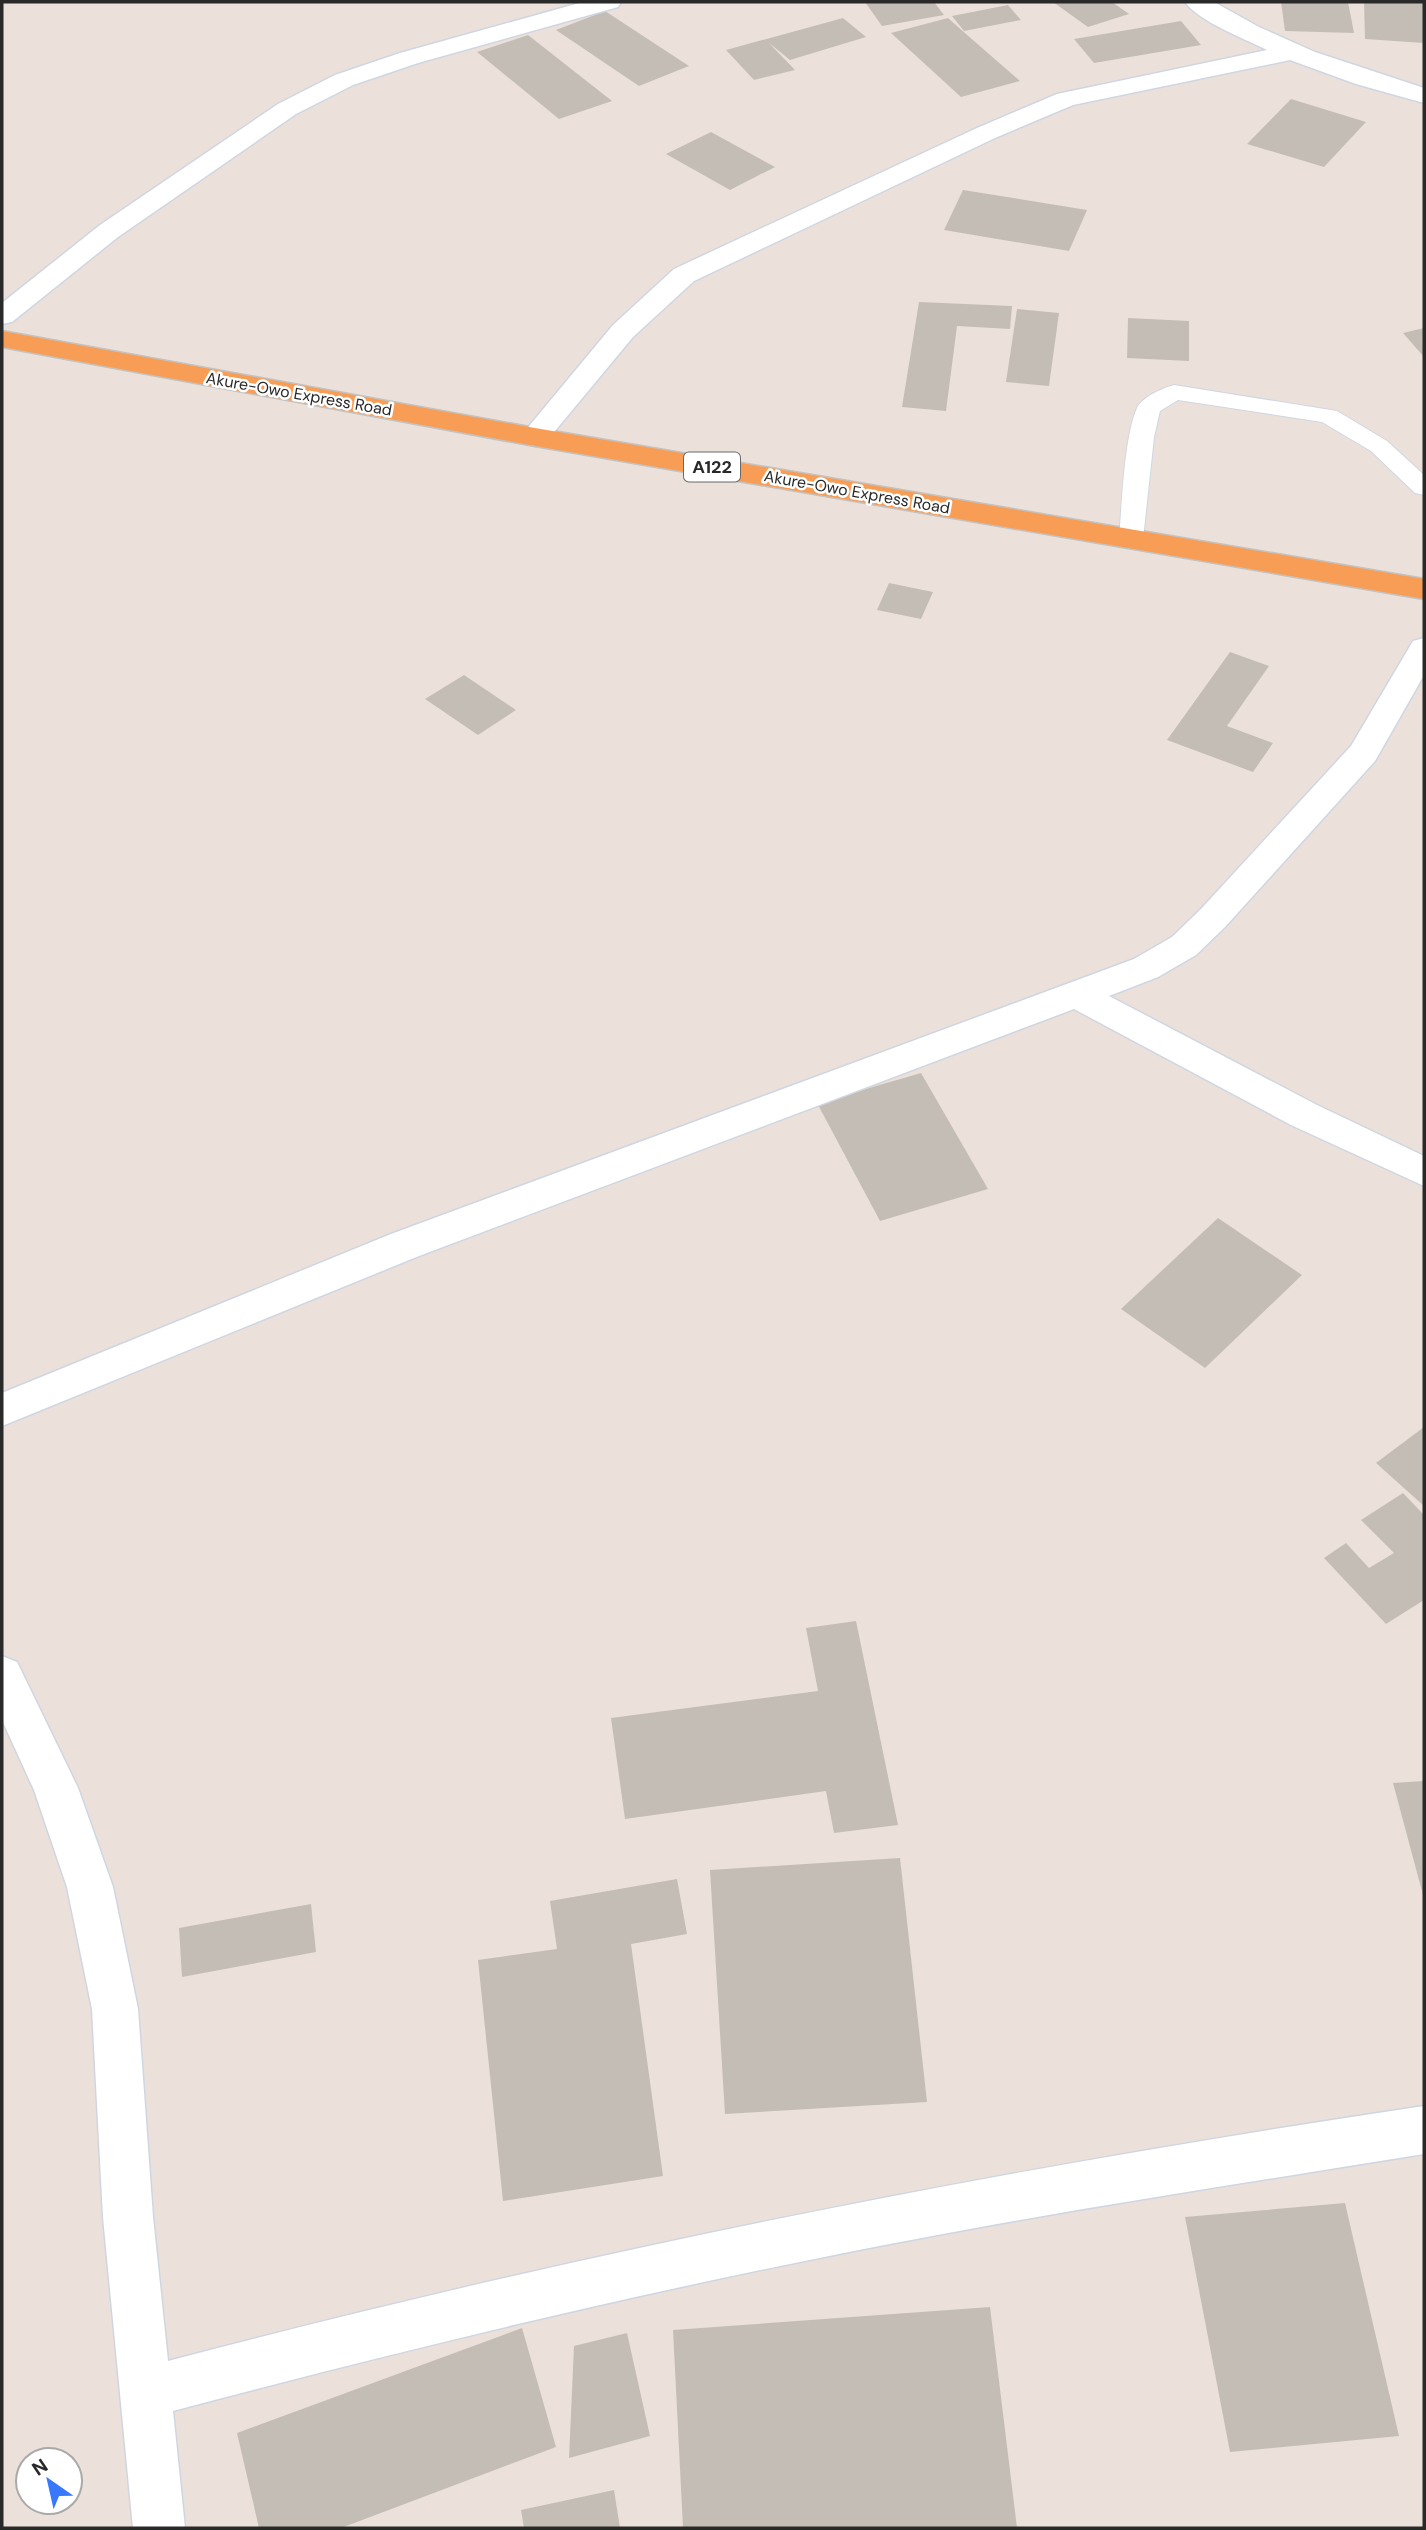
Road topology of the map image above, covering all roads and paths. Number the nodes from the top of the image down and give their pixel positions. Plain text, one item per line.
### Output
1 (609, 2) edge
2 (1197, 2) edge
3 (1292, 52) junction
4 (1424, 96) edge
5 (2, 316) edge
6 (2, 339) edge
7 (535, 437) junction
8 (1424, 488) edge
9 (1131, 539) junction
10 (1424, 589) edge
11 (1424, 649) edge
12 (1076, 994) junction
13 (1424, 1172) edge
14 (2, 1410) edge
15 (2, 1675) edge
16 (1424, 2130) edge
17 (146, 2393) junction
18 (159, 2528) edge

1 - 5 street
2 - 3 street
3 - 4 street
3 - 7 street
6 - 7 highway, Akure-Owo Express Road / A122
7 - 9 highway, Akure-Owo Express Road / A122
8 - 9 lane
9 - 10 highway, Akure-Owo Express Road / A122
11 - 12 street
12 - 13 street
12 - 14 street
15 - 17 street
16 - 17 street
17 - 18 street

